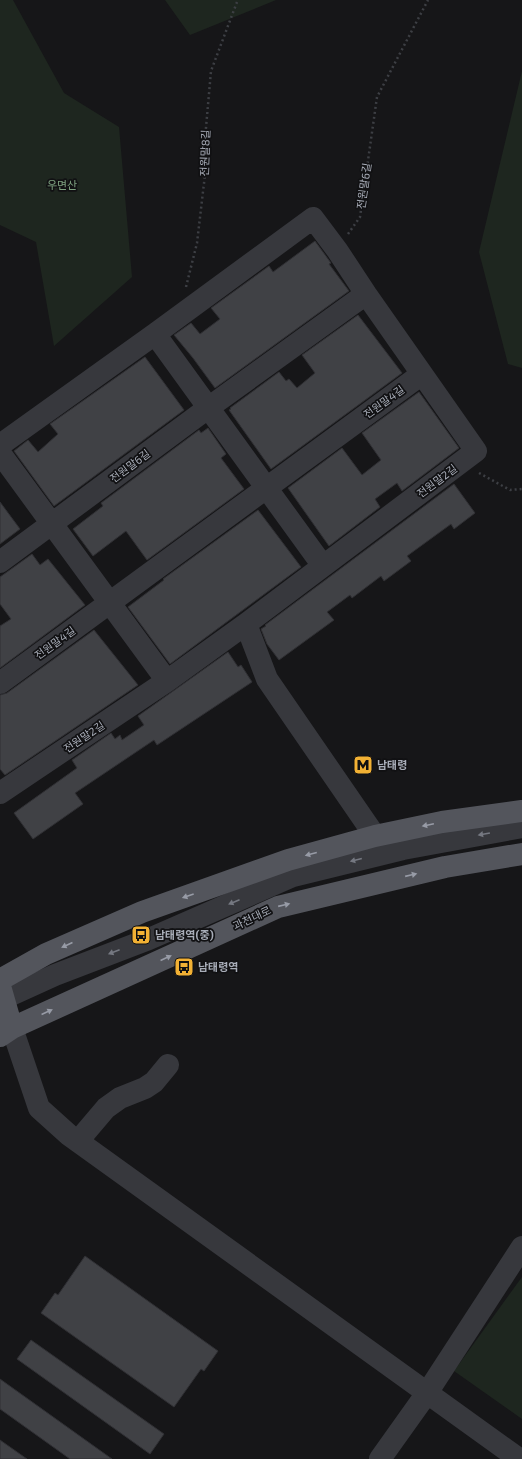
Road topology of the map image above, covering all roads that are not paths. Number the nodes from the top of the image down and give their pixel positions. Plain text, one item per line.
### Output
1 (366, 294) junction
2 (155, 334) junction
3 (422, 374) junction
4 (208, 408) junction
5 (0, 445) edge
6 (0, 453) edge
7 (266, 488) junction
8 (52, 524) junction
9 (0, 562) edge
10 (323, 566) junction
11 (110, 603) junction
12 (246, 624) junction
13 (167, 681) junction
14 (0, 683) edge
15 (0, 793) edge
16 (522, 811) edge
17 (522, 827) edge
18 (375, 836) junction
19 (522, 854) edge
20 (1, 991) edge
21 (6, 1032) edge
22 (168, 1065) dead end
23 (78, 1141) junction
24 (522, 1248) edge
25 (427, 1393) junction
26 (380, 1459) edge
27 (519, 1459) edge

1 - 2 street
1 - 3 street
1 - 4 street, 전원말6길
2 - 4 street
2 - 5 street
3 - 7 street, 전원말4길
3 - 10 street, 전원말2길
4 - 7 street
4 - 8 street, 전원말6길
6 - 8 street
7 - 10 street
7 - 11 street, 전원말4길
8 - 9 street, 전원말6길
8 - 11 street
10 - 12 street, 전원말2길
11 - 13 street
11 - 14 street, 전원말4길
12 - 13 street, 전원말2길
12 - 18 street
13 - 15 street, 전원말2길
16 -> 18 main road
17 -> 20 street
18 -> 20 main road
21 -> 19 main road, 과천대로
20 - 21 main road
21 - 23 street
22 - 23 street
23 - 25 street
24 - 25 street
25 - 26 street
25 - 27 street

